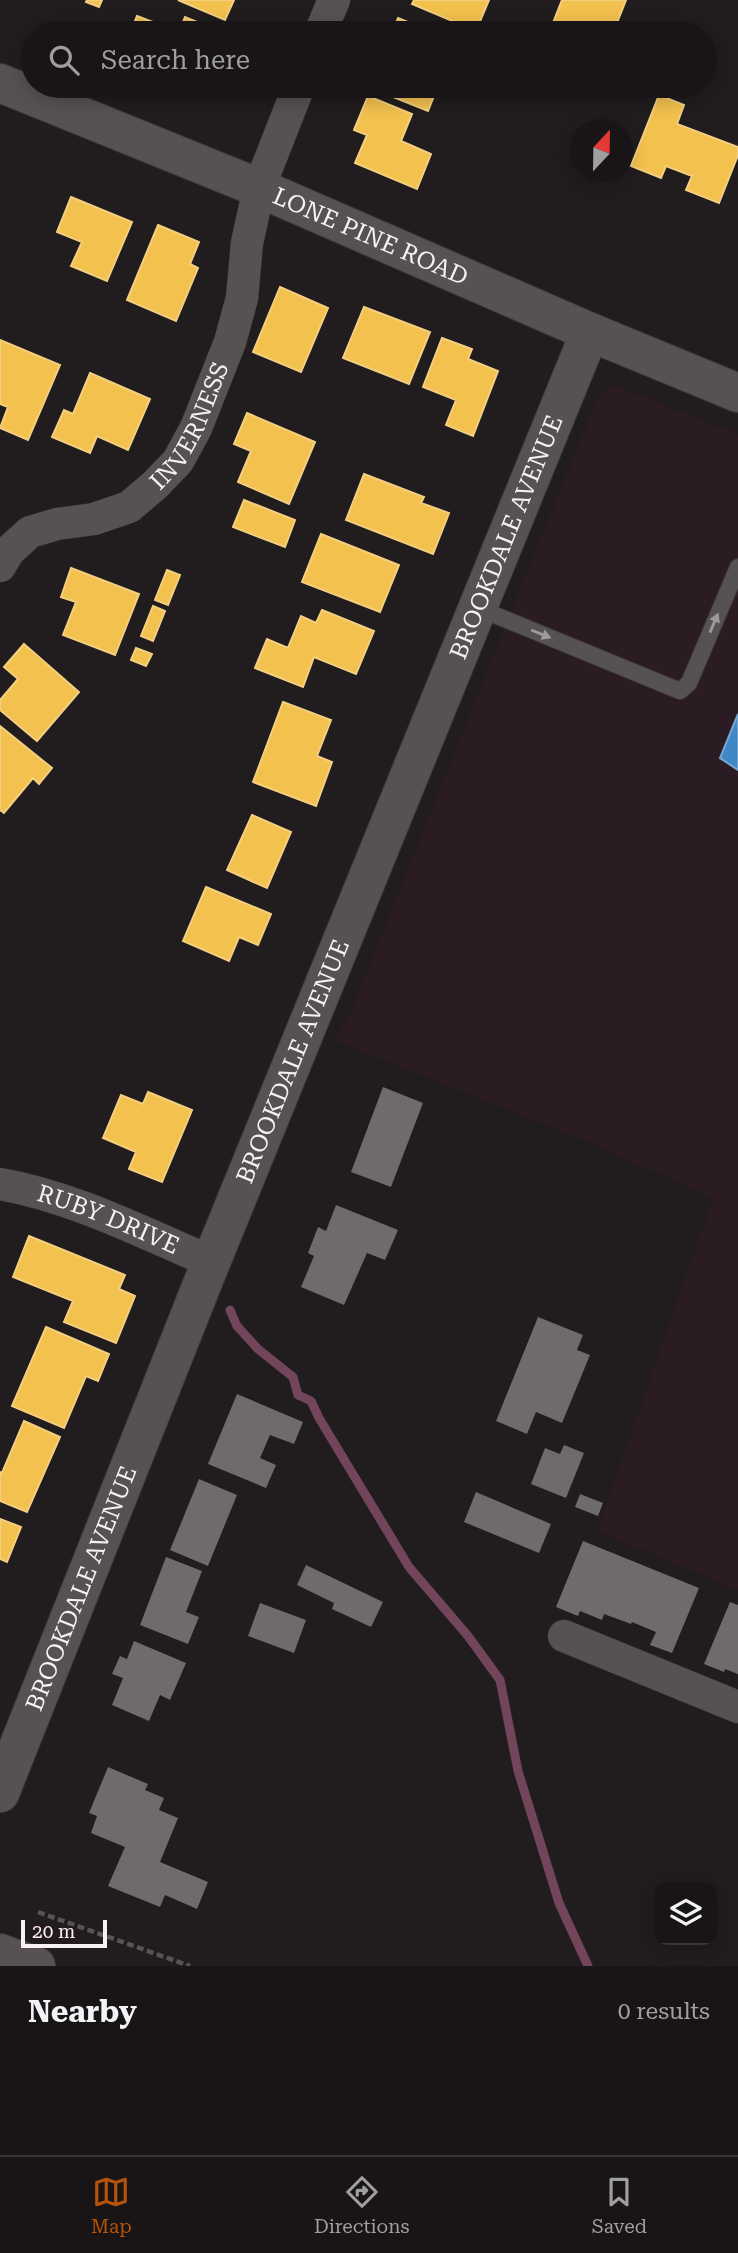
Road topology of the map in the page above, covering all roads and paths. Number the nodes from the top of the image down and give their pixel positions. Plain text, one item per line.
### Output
1 (334, 0) edge
2 (325, 21) edge
3 (0, 83) edge
4 (21, 92) edge
5 (37, 98) edge
6 (294, 98) edge
7 (259, 188) junction
8 (590, 332) junction
9 (738, 393) edge
10 (0, 566) edge
11 (738, 567) edge
12 (478, 608) junction
13 (0, 1184) edge
14 (212, 1262) junction
15 (564, 1636) dead end
16 (738, 1707) edge
17 (0, 1793) edge
18 (37, 1912) dead end
19 (0, 1953) edge
20 (36, 1966) edge
21 (190, 1966) edge

1 - 2 street
3 - 4 street, LONE PINE ROAD
5 - 7 street, LONE PINE ROAD
6 - 7 street, INVERNESS
7 - 8 street, LONE PINE ROAD
7 - 10 street, INVERNESS
8 - 9 street, LONE PINE ROAD
8 - 12 street, BROOKDALE AVENUE
12 -> 11 lane
12 - 14 street, BROOKDALE AVENUE
13 - 14 street, RUBY DRIVE
14 - 17 street, BROOKDALE AVENUE
15 - 16 street
18 - 21 path
19 - 20 main road

